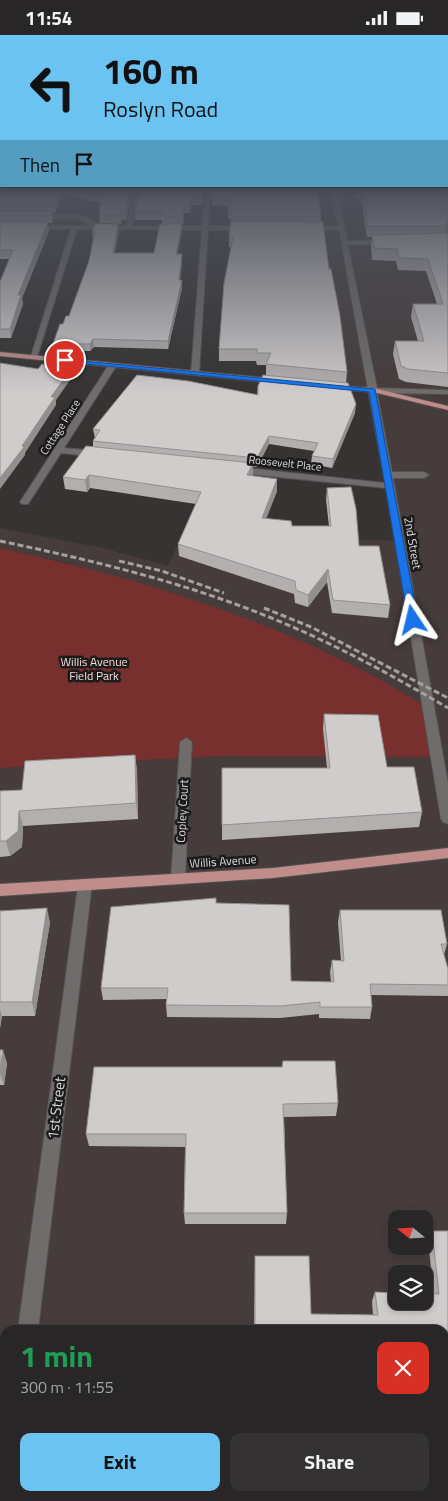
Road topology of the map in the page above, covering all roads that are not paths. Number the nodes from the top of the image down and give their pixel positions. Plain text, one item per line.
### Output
1 (65, 257) edge
2 (204, 257) edge
3 (347, 257) edge
4 (0, 354) edge
5 (33, 357) junction
6 (113, 365) junction
7 (196, 373) junction
8 (284, 382) edge
9 (324, 386) edge
10 (372, 390) junction
11 (448, 392) edge
12 (448, 408) edge
13 (59, 450) junction
14 (108, 455) edge
15 (224, 468) edge
16 (424, 475) dead end
17 (388, 481) junction
18 (26, 502) dead end
19 (186, 742) dead end
20 (448, 819) edge
21 (448, 853) edge
22 (178, 879) junction
23 (85, 885) junction
24 (0, 890) edge
25 (29, 1325) edge

1 - 5 street
2 - 7 street
3 - 10 street, 2nd Street
4 - 5 main road
5 - 6 main road
6 - 7 main road
6 - 13 street, Cottage Place
7 - 8 main road
9 - 10 main road
10 - 11 street
10 - 12 main road
10 - 17 street, 2nd Street
13 - 14 street
13 - 18 street, Cottage Place
15 - 17 street, Roosevelt Place
16 - 17 street, Roosevelt Place
17 - 20 street, 2nd Street
19 - 22 street, Copley Court
21 - 22 main road, Willis Avenue
22 - 23 main road, Willis Avenue
23 - 24 main road, Willis Avenue
23 - 25 street, 1st Street

